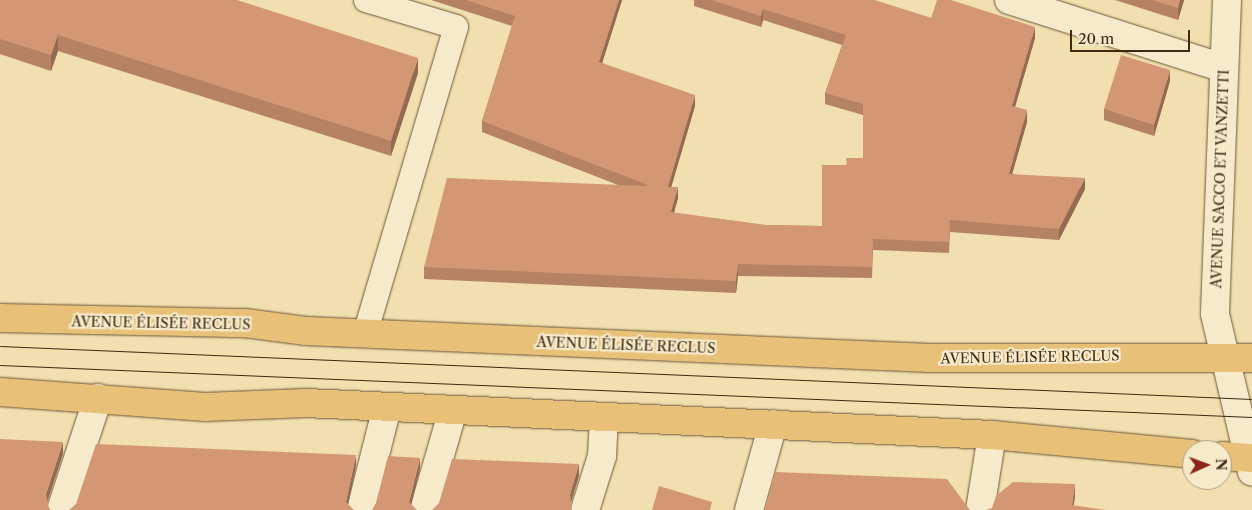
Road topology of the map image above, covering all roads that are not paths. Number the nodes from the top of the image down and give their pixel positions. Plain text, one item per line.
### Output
1 (366, 0) edge
2 (1009, 0) edge
3 (1227, 0) edge
4 (1224, 68) junction
5 (0, 318) edge
6 (365, 334) junction
7 (1224, 358) junction
8 (1252, 358) edge
9 (0, 392) edge
10 (98, 398) junction
11 (387, 407) junction
12 (453, 410) junction
13 (604, 419) junction
14 (773, 424) junction
15 (992, 435) junction
16 (1182, 453) edge
17 (1232, 458) edge
18 (1251, 462) edge
19 (60, 510) edge
20 (361, 510) edge
21 (424, 510) edge
22 (585, 510) edge
23 (750, 510) edge
24 (980, 510) edge

1 - 6 lane
2 - 4 street
3 - 4 street, AVENUE SACCO ET VANZETTI
4 - 7 street, AVENUE SACCO ET VANZETTI
5 - 6 main road, AVENUE ÉLISÉE RECLUS
6 - 7 main road, AVENUE ÉLISÉE RECLUS
7 - 8 main road, AVENUE ÉLISÉE RECLUS
7 - 18 street, AVENUE SACCO ET VANZETTI
9 - 10 main road
10 - 11 main road
10 - 19 street
11 - 12 main road
11 - 20 street
12 - 13 main road
12 - 21 street
13 - 14 main road
13 - 22 street
14 - 15 main road
14 - 23 street
15 - 16 main road
15 - 24 street
17 - 18 main road

